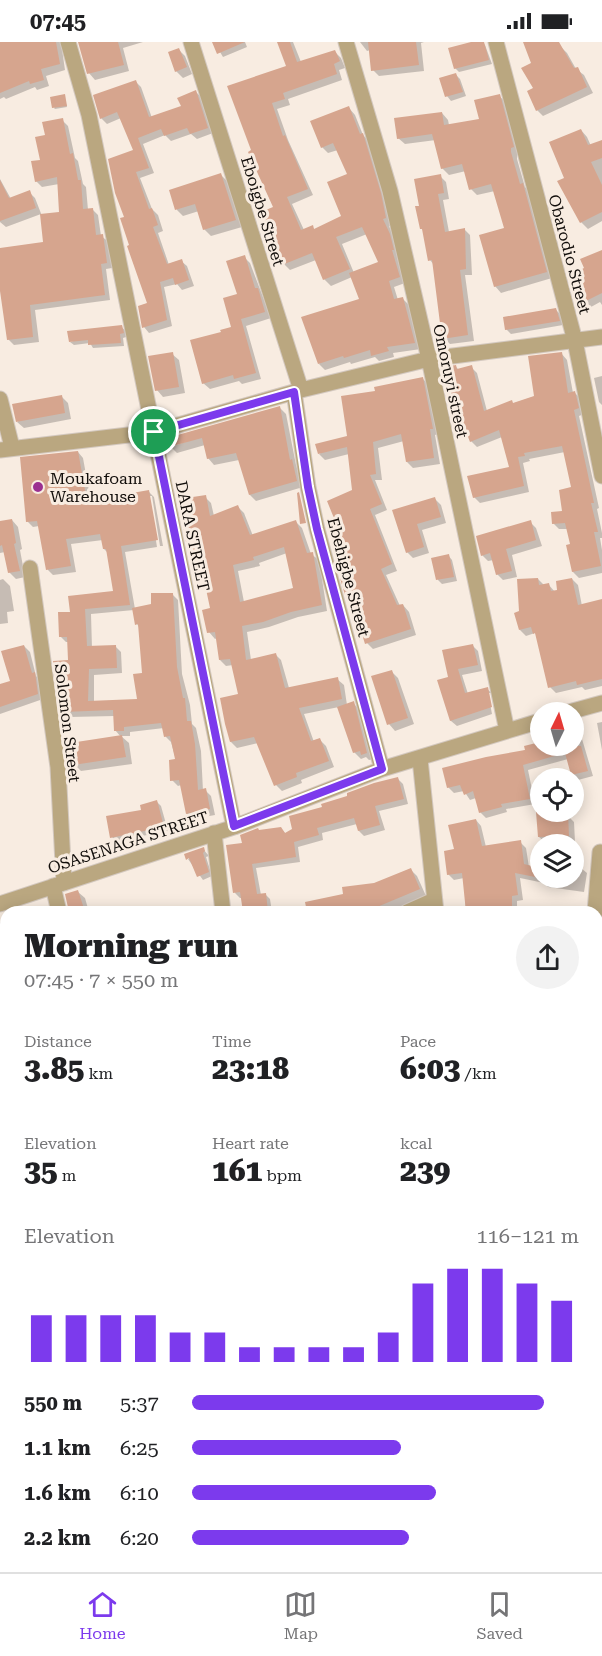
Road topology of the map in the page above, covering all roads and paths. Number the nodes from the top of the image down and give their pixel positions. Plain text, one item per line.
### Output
1 (68, 42) edge
2 (191, 42) edge
3 (346, 42) edge
4 (496, 42) edge
5 (602, 337) edge
6 (575, 342) junction
7 (429, 359) junction
8 (297, 391) junction
9 (0, 399) edge
10 (154, 432) junction
11 (6, 448) edge
12 (602, 476) edge
13 (30, 568) dead end
14 (602, 703) edge
15 (584, 708) edge
16 (530, 724) edge
17 (507, 731) junction
18 (420, 759) junction
19 (382, 769) junction
20 (234, 826) junction
21 (214, 833) junction
22 (600, 852) dead end
23 (58, 884) junction
24 (0, 904) edge
25 (59, 906) edge
26 (222, 906) edge
27 (435, 906) edge
28 (596, 906) edge

1 - 10 street, DARA STREET
2 - 8 street, Eboigbe Street
3 - 7 street, Omoruyi street
4 - 6 street, Obarodio Street
5 - 6 street
6 - 7 street
6 - 12 street, Obarodio Street
7 - 8 street
7 - 17 street, Omoruyi street
8 - 10 street
8 - 19 street, Ebehigbe Street
9 - 11 street
10 - 11 street
10 - 20 street, DARA STREET
13 - 23 street, Solomon Street
14 - 15 street
16 - 17 street, OSASENAGA STREET
17 - 18 street, OSASENAGA STREET
18 - 19 street, OSASENAGA STREET
18 - 27 street
19 - 20 street, OSASENAGA STREET
20 - 21 street, OSASENAGA STREET
21 - 23 street, OSASENAGA STREET
21 - 26 street
22 - 28 street
23 - 24 street, OSASENAGA STREET
23 - 25 street, Solomon Street

